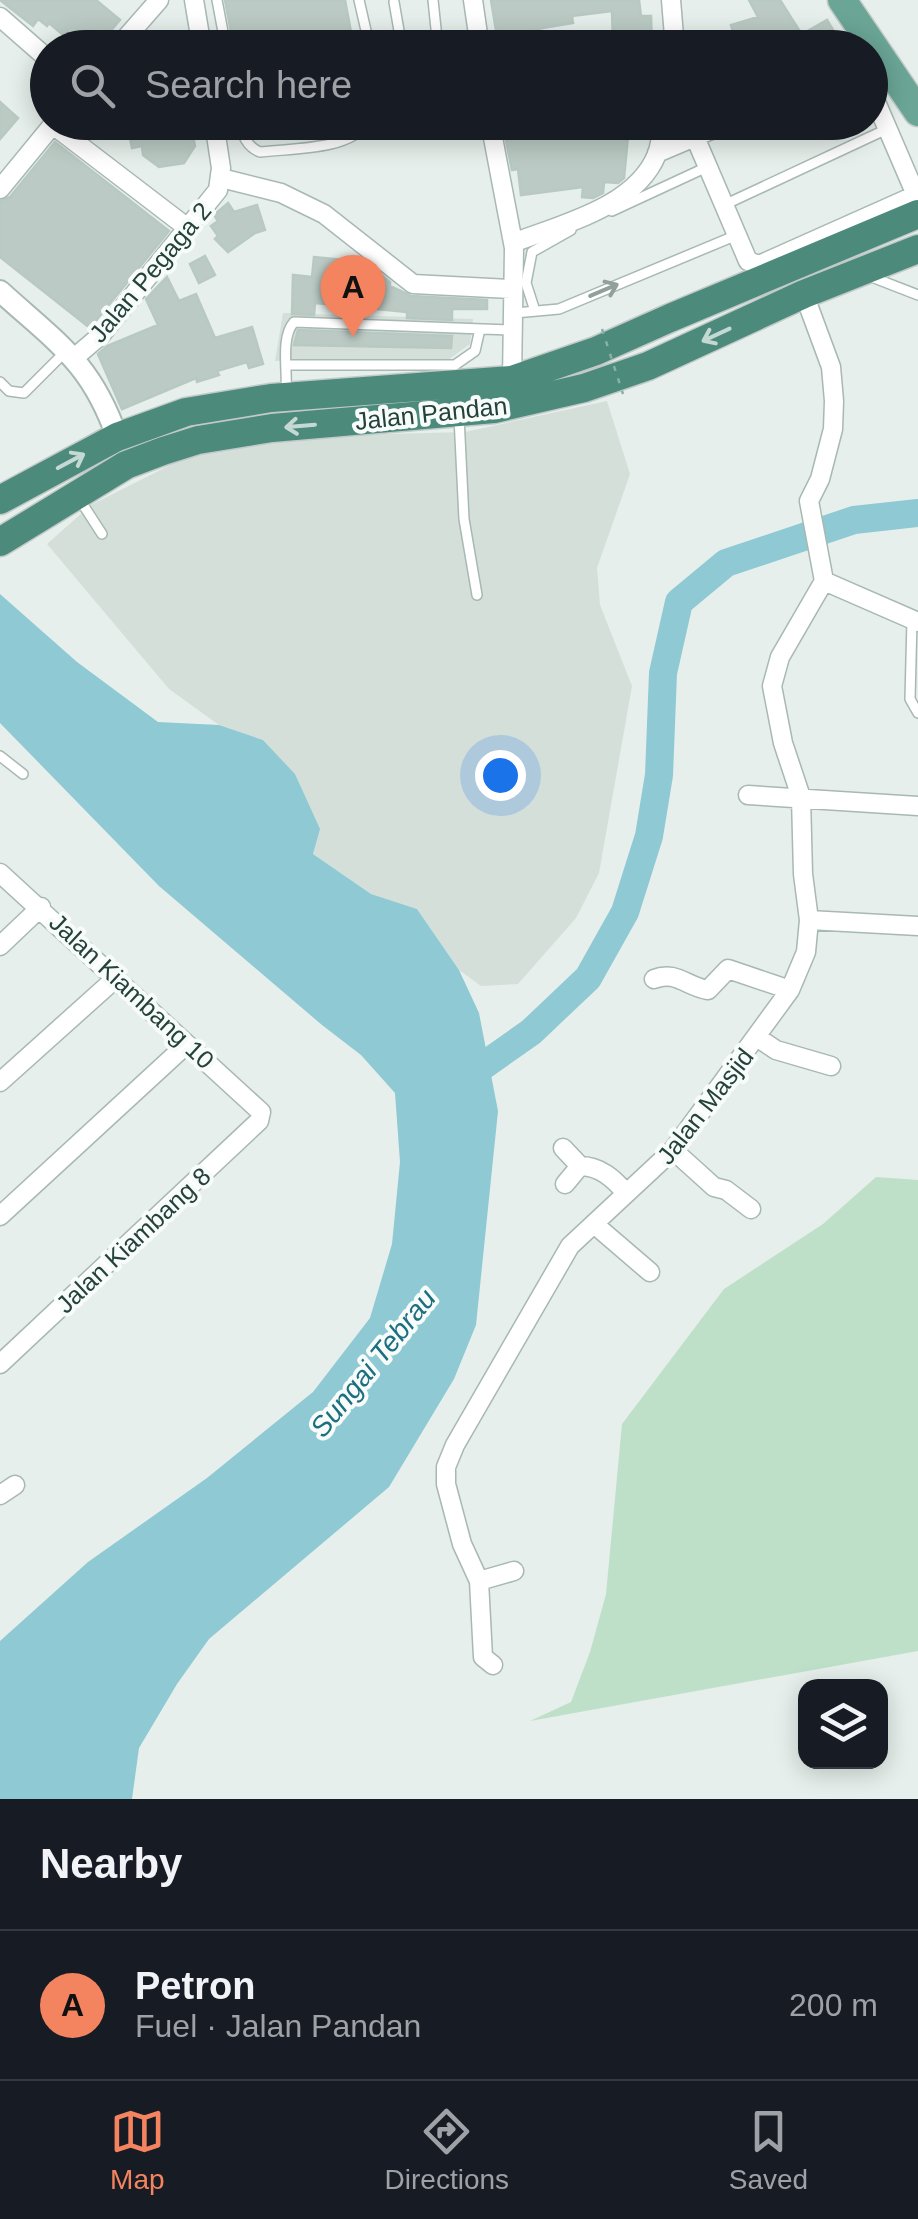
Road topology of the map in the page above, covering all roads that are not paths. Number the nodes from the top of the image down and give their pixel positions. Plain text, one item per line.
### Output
1 (159, 0) edge
2 (194, 0) edge
3 (217, 0) edge
4 (360, 0) edge
5 (433, 0) edge
6 (473, 0) edge
7 (671, 0) edge
8 (842, 0) edge
9 (394, 2) edge
10 (0, 17) edge
11 (133, 30) edge
12 (199, 30) edge
13 (223, 30) edge
14 (366, 30) edge
15 (399, 30) edge
16 (436, 30) edge
17 (477, 30) edge
18 (674, 30) edge
19 (859, 30) edge
20 (30, 43) edge
21 (888, 75) edge
22 (917, 110) edge
23 (888, 132) edge
24 (41, 140) edge
25 (75, 140) edge
26 (217, 140) edge
27 (246, 140) edge
28 (348, 140) edge
29 (493, 140) edge
30 (660, 140) edge
31 (688, 140) edge
32 (696, 140) edge
33 (863, 140) edge
34 (657, 153) junction
35 (708, 167) junction
36 (222, 178) junction
37 (0, 189) edge
38 (724, 204) junction
39 (917, 205) edge
40 (189, 229) junction
41 (737, 235) junction
42 (513, 243) junction
43 (918, 249) edge
44 (859, 272) junction
45 (511, 289) junction
46 (0, 290) edge
47 (804, 294) junction
48 (918, 295) edge
49 (536, 311) junction
50 (511, 322) junction
51 (480, 328) junction
52 (70, 354) junction
53 (288, 365) junction
54 (512, 380) junction
55 (0, 382) edge
56 (286, 396) junction
57 (459, 414) junction
58 (117, 437) junction
59 (76, 493) junction
60 (0, 500) edge
61 (102, 534) dead end
62 (0, 542) edge
63 (824, 580) junction
64 (476, 594) dead end
65 (915, 621) edge
66 (918, 713) edge
67 (0, 756) edge
68 (23, 774) dead end
69 (748, 796) dead end
70 (801, 797) junction
71 (918, 806) edge
72 (0, 872) edge
73 (41, 907) junction
74 (809, 920) junction
75 (918, 926) edge
76 (0, 946) edge
77 (116, 978) junction
78 (654, 980) dead end
79 (790, 990) junction
80 (758, 1038) junction
81 (187, 1044) junction
82 (831, 1066) dead end
83 (0, 1082) edge
84 (261, 1112) joint
85 (563, 1148) dead end
86 (673, 1150) junction
87 (580, 1166) junction
88 (565, 1184) dead end
89 (626, 1193) junction
90 (752, 1208) dead end
91 (0, 1216) edge
92 (594, 1224) junction
93 (650, 1272) dead end
94 (0, 1364) edge
95 (514, 1571) dead end
96 (479, 1581) junction
97 (494, 1665) dead end

1 - 11 street
2 - 12 street
3 - 13 lane
4 - 14 lane
5 - 16 lane
6 - 17 street
7 - 18 street
8 - 19 main road
9 - 15 lane
10 - 20 street
21 - 22 main road
23 - 39 street
24 - 37 street
25 - 40 street
26 - 36 street, Jalan Pegaga 2
27 - 28 lane
29 - 42 street
30 - 34 street
31 - 34 street
32 - 35 street
33 - 38 lane
34 - 42 street
35 - 38 street
35 - 49 lane
36 - 40 street, Jalan Pegaga 2
36 - 45 street
38 - 41 street
39 - 41 street
39 - 54 highway, Jalan Pandan
40 - 52 street, Jalan Pegaga 2
49 -> 41 lane
42 - 45 street
43 - 44 highway, Jalan Pandan
44 - 47 highway, Jalan Pandan
44 - 48 lane
45 - 50 street
46 - 52 street
47 -> 57 highway, Jalan Pandan
47 - 63 street
49 - 50 lane
50 - 51 lane
50 - 54 street
51 - 53 lane
51 - 53 lane
52 - 55 lane
52 - 58 street
53 - 56 lane
54 - 56 highway, Jalan Pandan
56 - 58 highway, Jalan Pandan
57 -> 59 highway, Jalan Pandan
57 - 64 lane
60 -> 58 highway, Jalan Pandan
59 - 61 lane
59 - 62 highway, Jalan Pandan
63 - 65 street
63 - 70 street, Jalan Masjid
65 - 66 lane
67 - 68 lane
69 - 70 street
70 - 71 street
70 - 74 street, Jalan Masjid
72 - 73 street, Jalan Kiambang 10
73 - 76 street
73 - 77 street, Jalan Kiambang 10
74 - 75 street
74 - 79 street, Jalan Masjid
77 - 81 street, Jalan Kiambang 10
77 - 83 street
78 - 79 street
79 - 80 street, Jalan Masjid
80 - 82 street
80 - 86 street, Jalan Masjid
81 - 84 street, Jalan Kiambang 10
81 - 91 street
84 - 94 street, Jalan Kiambang 8
85 - 87 street
86 - 89 street, Jalan Masjid
86 - 90 street
87 - 88 street
87 - 89 street
89 - 92 street, Jalan Masjid
92 - 93 street
92 - 96 street, Jalan Masjid
95 - 96 street
96 - 97 street, Jalan Masjid

